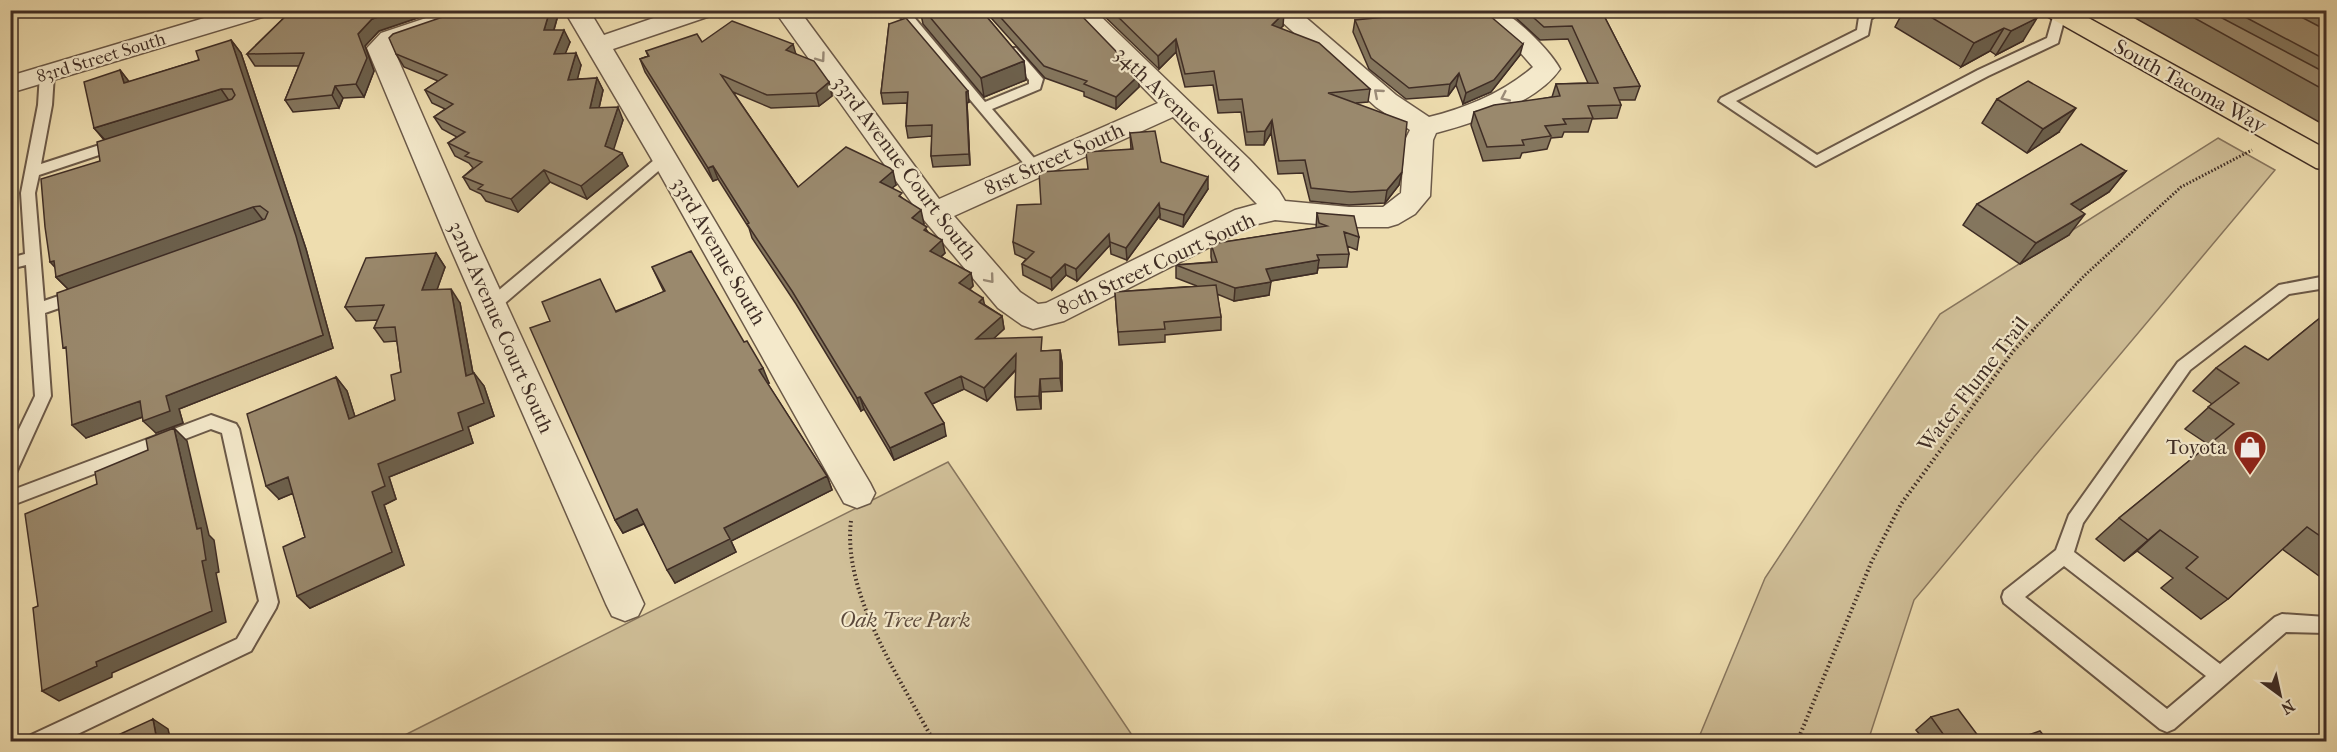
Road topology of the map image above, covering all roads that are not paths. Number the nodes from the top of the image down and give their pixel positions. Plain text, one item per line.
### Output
1 (260, 10) edge
2 (477, 10) edge
3 (576, 10) edge
4 (704, 10) edge
5 (786, 10) edge
6 (901, 10) edge
7 (1079, 10) edge
8 (1281, 10) edge
9 (1481, 10) edge
10 (1877, 10) edge
11 (2058, 12) edge
12 (232, 14) edge
13 (656, 17) edge
14 (599, 45) junction
15 (1005, 45) edge
16 (47, 74) junction
17 (10, 85) edge
18 (1175, 106) junction
19 (983, 108) junction
20 (1425, 127) junction
21 (134, 140) edge
22 (2324, 157) edge
23 (665, 158) junction
24 (1035, 168) junction
25 (32, 172) junction
26 (1275, 210) junction
27 (934, 213) junction
28 (32, 256) junction
29 (10, 264) edge
30 (2326, 282) edge
31 (92, 290) edge
32 (492, 305) junction
33 (36, 310) junction
34 (1033, 317) joint
35 (29, 427) junction
36 (10, 434) edge
37 (10, 468) edge
38 (857, 494) road end
39 (10, 499) edge
40 (2064, 555) junction
41 (625, 604) dead end
42 (2326, 625) edge
43 (2220, 675) junction
44 (38, 741) edge

1 - 12 street, 83rd Street South
2 - 32 street, 32nd Avenue Court South
3 - 14 street, 33rd Avenue South
4 - 13 street
5 -> 27 street, 33rd Avenue Court South
6 - 19 lane
7 - 18 street, 34th Avenue South
20 -> 8 street
9 -> 20 street
10 - 11 lane
11 - 22 main road, South Tacoma Way
12 - 16 street, 83rd Street South
13 - 14 street
14 - 23 street, 33rd Avenue South
15 - 19 lane
16 - 17 street, 83rd Street South
16 - 25 lane
18 - 24 street, 81st Street South
18 - 26 street, 34th Avenue South
19 - 24 lane
20 - 26 street, 80th Street Court South
21 - 25 lane
23 - 32 lane
23 - 38 street, 33rd Avenue South
24 - 27 street, 81st Street South
25 - 28 lane
26 - 34 street, 80th Street Court South
27 -> 34 street, 33rd Avenue Court South
28 - 29 lane
28 - 33 lane
30 - 40 lane
31 - 33 lane
32 - 41 street, 32nd Avenue Court South
33 - 35 lane
35 - 36 lane
35 - 37 lane
39 - 44 lane
40 - 43 lane
40 - 43 lane
42 - 43 lane

